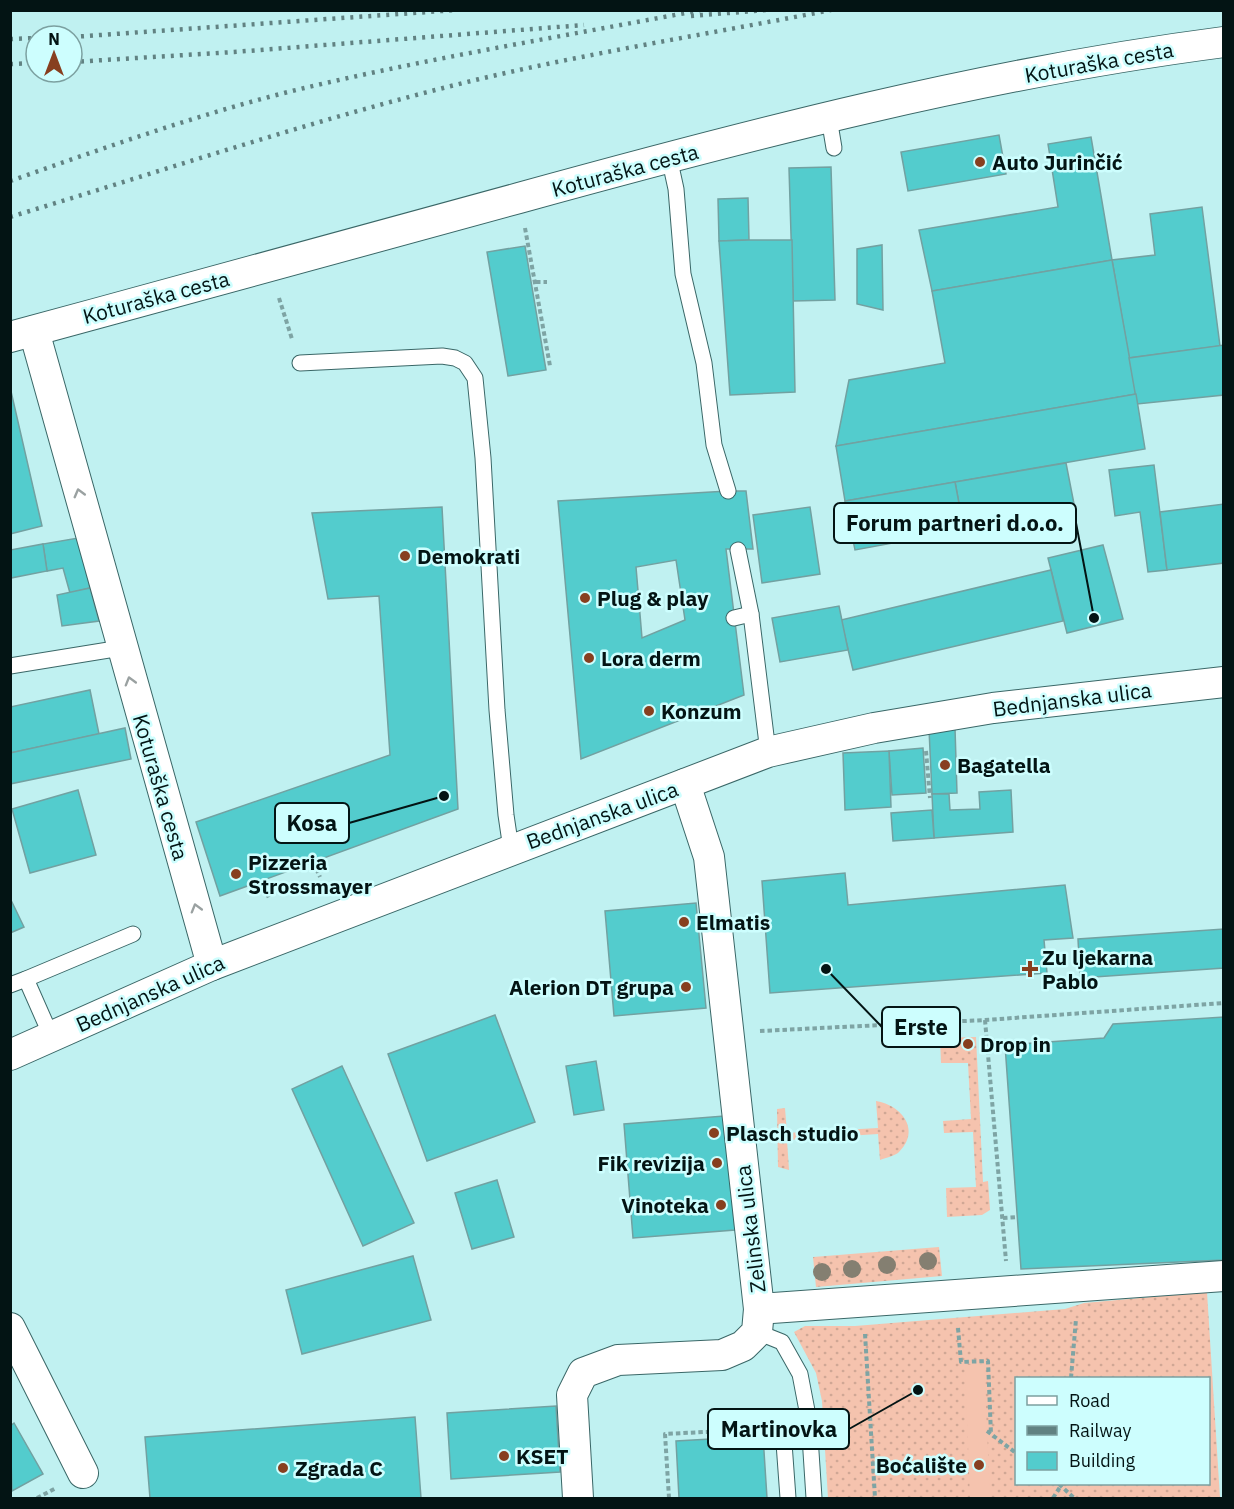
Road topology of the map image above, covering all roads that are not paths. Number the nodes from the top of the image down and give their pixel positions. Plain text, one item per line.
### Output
1 (1224, 42) edge
2 (829, 118) junction
3 (834, 148) dead end
4 (669, 157) junction
5 (22, 334) edge
6 (300, 363) road end
7 (728, 491) dead end
8 (738, 550) dead end
9 (751, 614) junction
10 (734, 618) dead end
11 (121, 648) junction
12 (10, 666) edge
13 (1224, 682) edge
14 (768, 752) junction
15 (686, 784) junction
16 (511, 849) junction
17 (133, 934) dead end
18 (212, 965) junction
19 (26, 979) junction
20 (10, 986) edge
21 (52, 1038) junction
22 (10, 1055) edge
23 (1224, 1276) edge
24 (758, 1320) junction
25 (10, 1328) edge
26 (784, 1443) dead end
27 (72, 1479) road end
28 (578, 1498) edge
29 (788, 1498) edge
30 (814, 1498) edge

1 - 2 street, Koturaška cesta
2 - 3 lane
2 - 4 street, Koturaška cesta
4 - 5 street, Koturaška cesta
4 - 7 lane
11 -> 5 street, Koturaška cesta
6 - 16 lane
8 - 9 lane
9 - 10 lane
9 - 14 lane
11 - 12 lane
18 -> 11 street, Koturaška cesta
13 - 14 street, Bednjanska ulica
14 - 15 street, Bednjanska ulica
15 - 16 street, Bednjanska ulica
15 - 24 street, Zelinska ulica
16 - 18 street, Bednjanska ulica
17 - 19 lane
18 - 21 street, Bednjanska ulica
19 - 20 lane
19 - 21 lane
21 - 22 street, Bednjanska ulica
23 - 24 street
24 - 28 street
24 - 30 lane
25 - 27 street
26 - 29 lane

